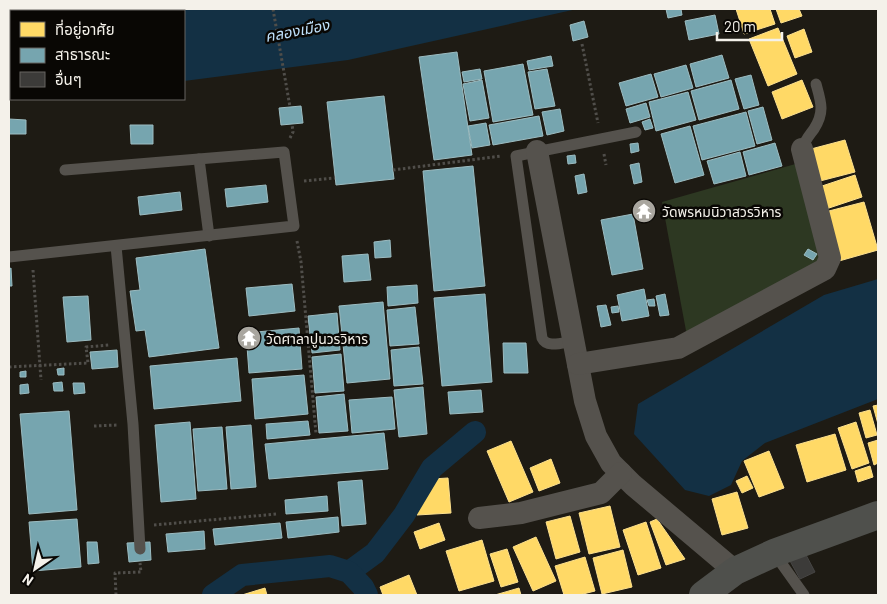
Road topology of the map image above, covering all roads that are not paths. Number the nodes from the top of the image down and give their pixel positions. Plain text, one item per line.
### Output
1 (816, 84) dead end
2 (636, 132) dead end
3 (802, 149) joint
4 (526, 154) junction
5 (199, 159) junction
6 (65, 170) dead end
7 (209, 236) junction
8 (116, 246) junction
9 (9, 257) edge
10 (574, 341) junction
11 (578, 364) junction
12 (621, 473) junction
13 (878, 515) edge
14 (479, 518) dead end
15 (140, 549) road end
16 (774, 553) junction
17 (735, 571) junction
18 (703, 595) edge
19 (804, 595) edge

1 - 3 lane
2 - 4 lane
3 - 11 street
4 - 10 street
4 - 10 lane
5 - 6 lane
5 - 7 lane
5 - 7 lane
7 - 8 lane
8 - 9 lane
8 - 15 lane
10 - 11 street
11 - 12 street
12 - 14 street
12 - 17 street
13 - 16 street
16 - 17 street
16 - 19 lane
17 - 18 street

